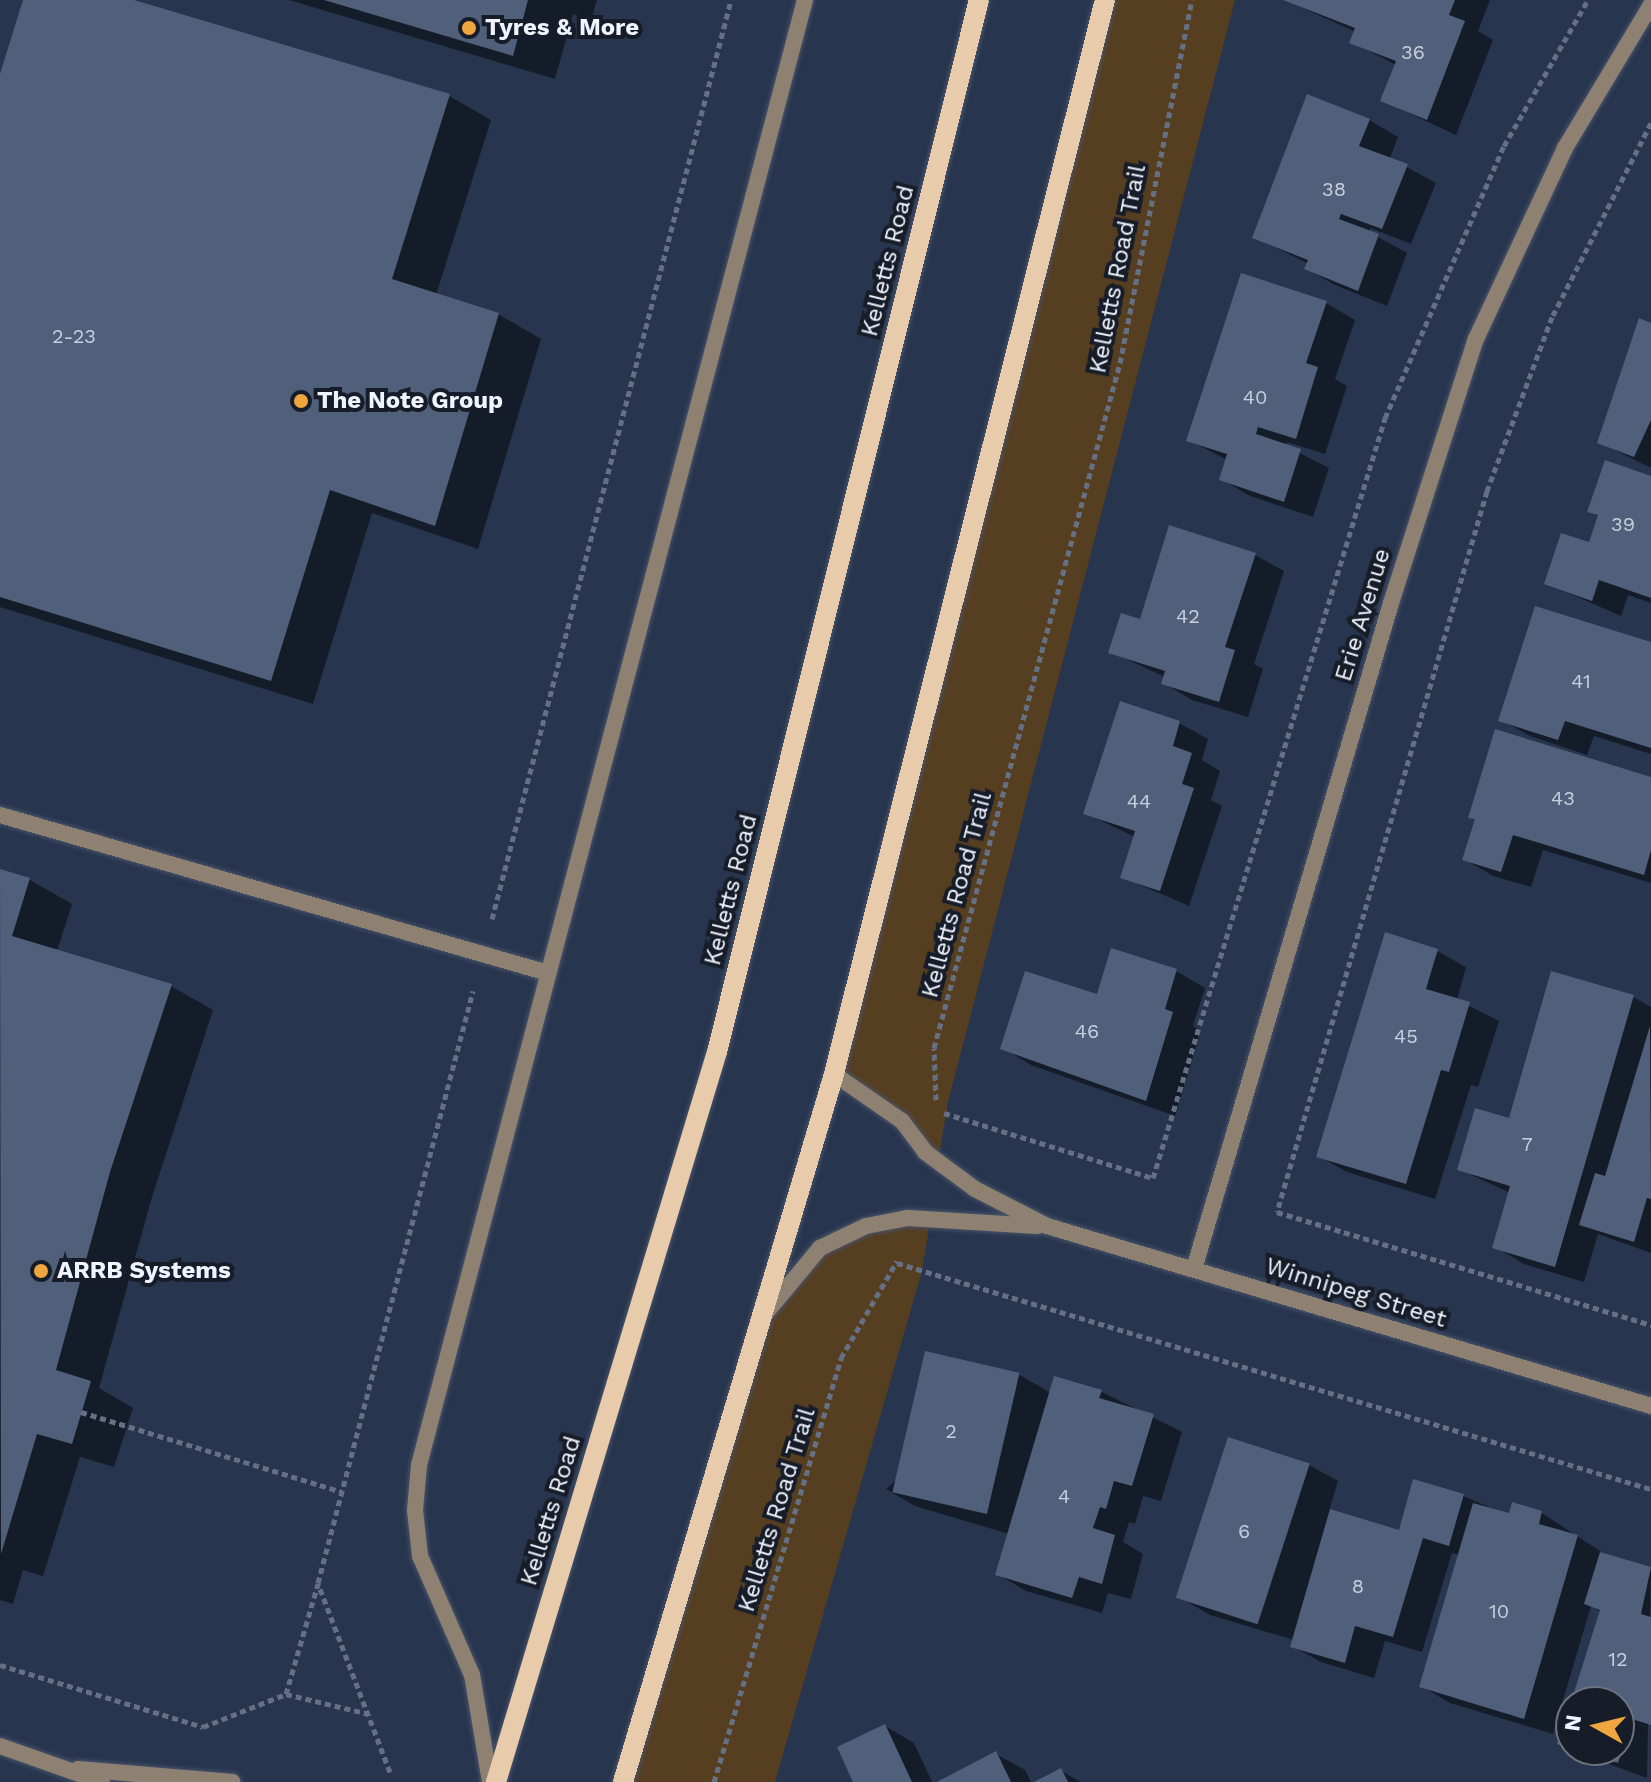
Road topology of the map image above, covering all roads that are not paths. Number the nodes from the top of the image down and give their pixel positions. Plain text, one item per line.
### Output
1 (805, 0) edge
2 (979, 0) edge
3 (1105, 0) edge
4 (1651, 5) edge
5 (0, 815) edge
6 (548, 973) junction
7 (834, 1074) junction
8 (1047, 1226) junction
9 (1194, 1269) junction
10 (766, 1313) junction
11 (1651, 1406) edge
12 (0, 1746) edge
13 (78, 1769) junction
14 (102, 1782) edge
15 (232, 1782) edge
16 (490, 1782) edge
17 (496, 1782) edge
18 (623, 1782) edge

1 - 6 street
2 - 17 main road, Kelletts Road
3 - 7 main road
4 - 9 street, Erie Avenue
5 - 6 street
6 - 16 street
7 - 8 street, Winnipeg Street
7 - 10 main road
8 - 9 street, Winnipeg Street
8 - 10 street, Winnipeg Street
9 - 11 street, Winnipeg Street
10 - 18 main road
12 - 13 street
13 - 14 street
13 - 15 street

